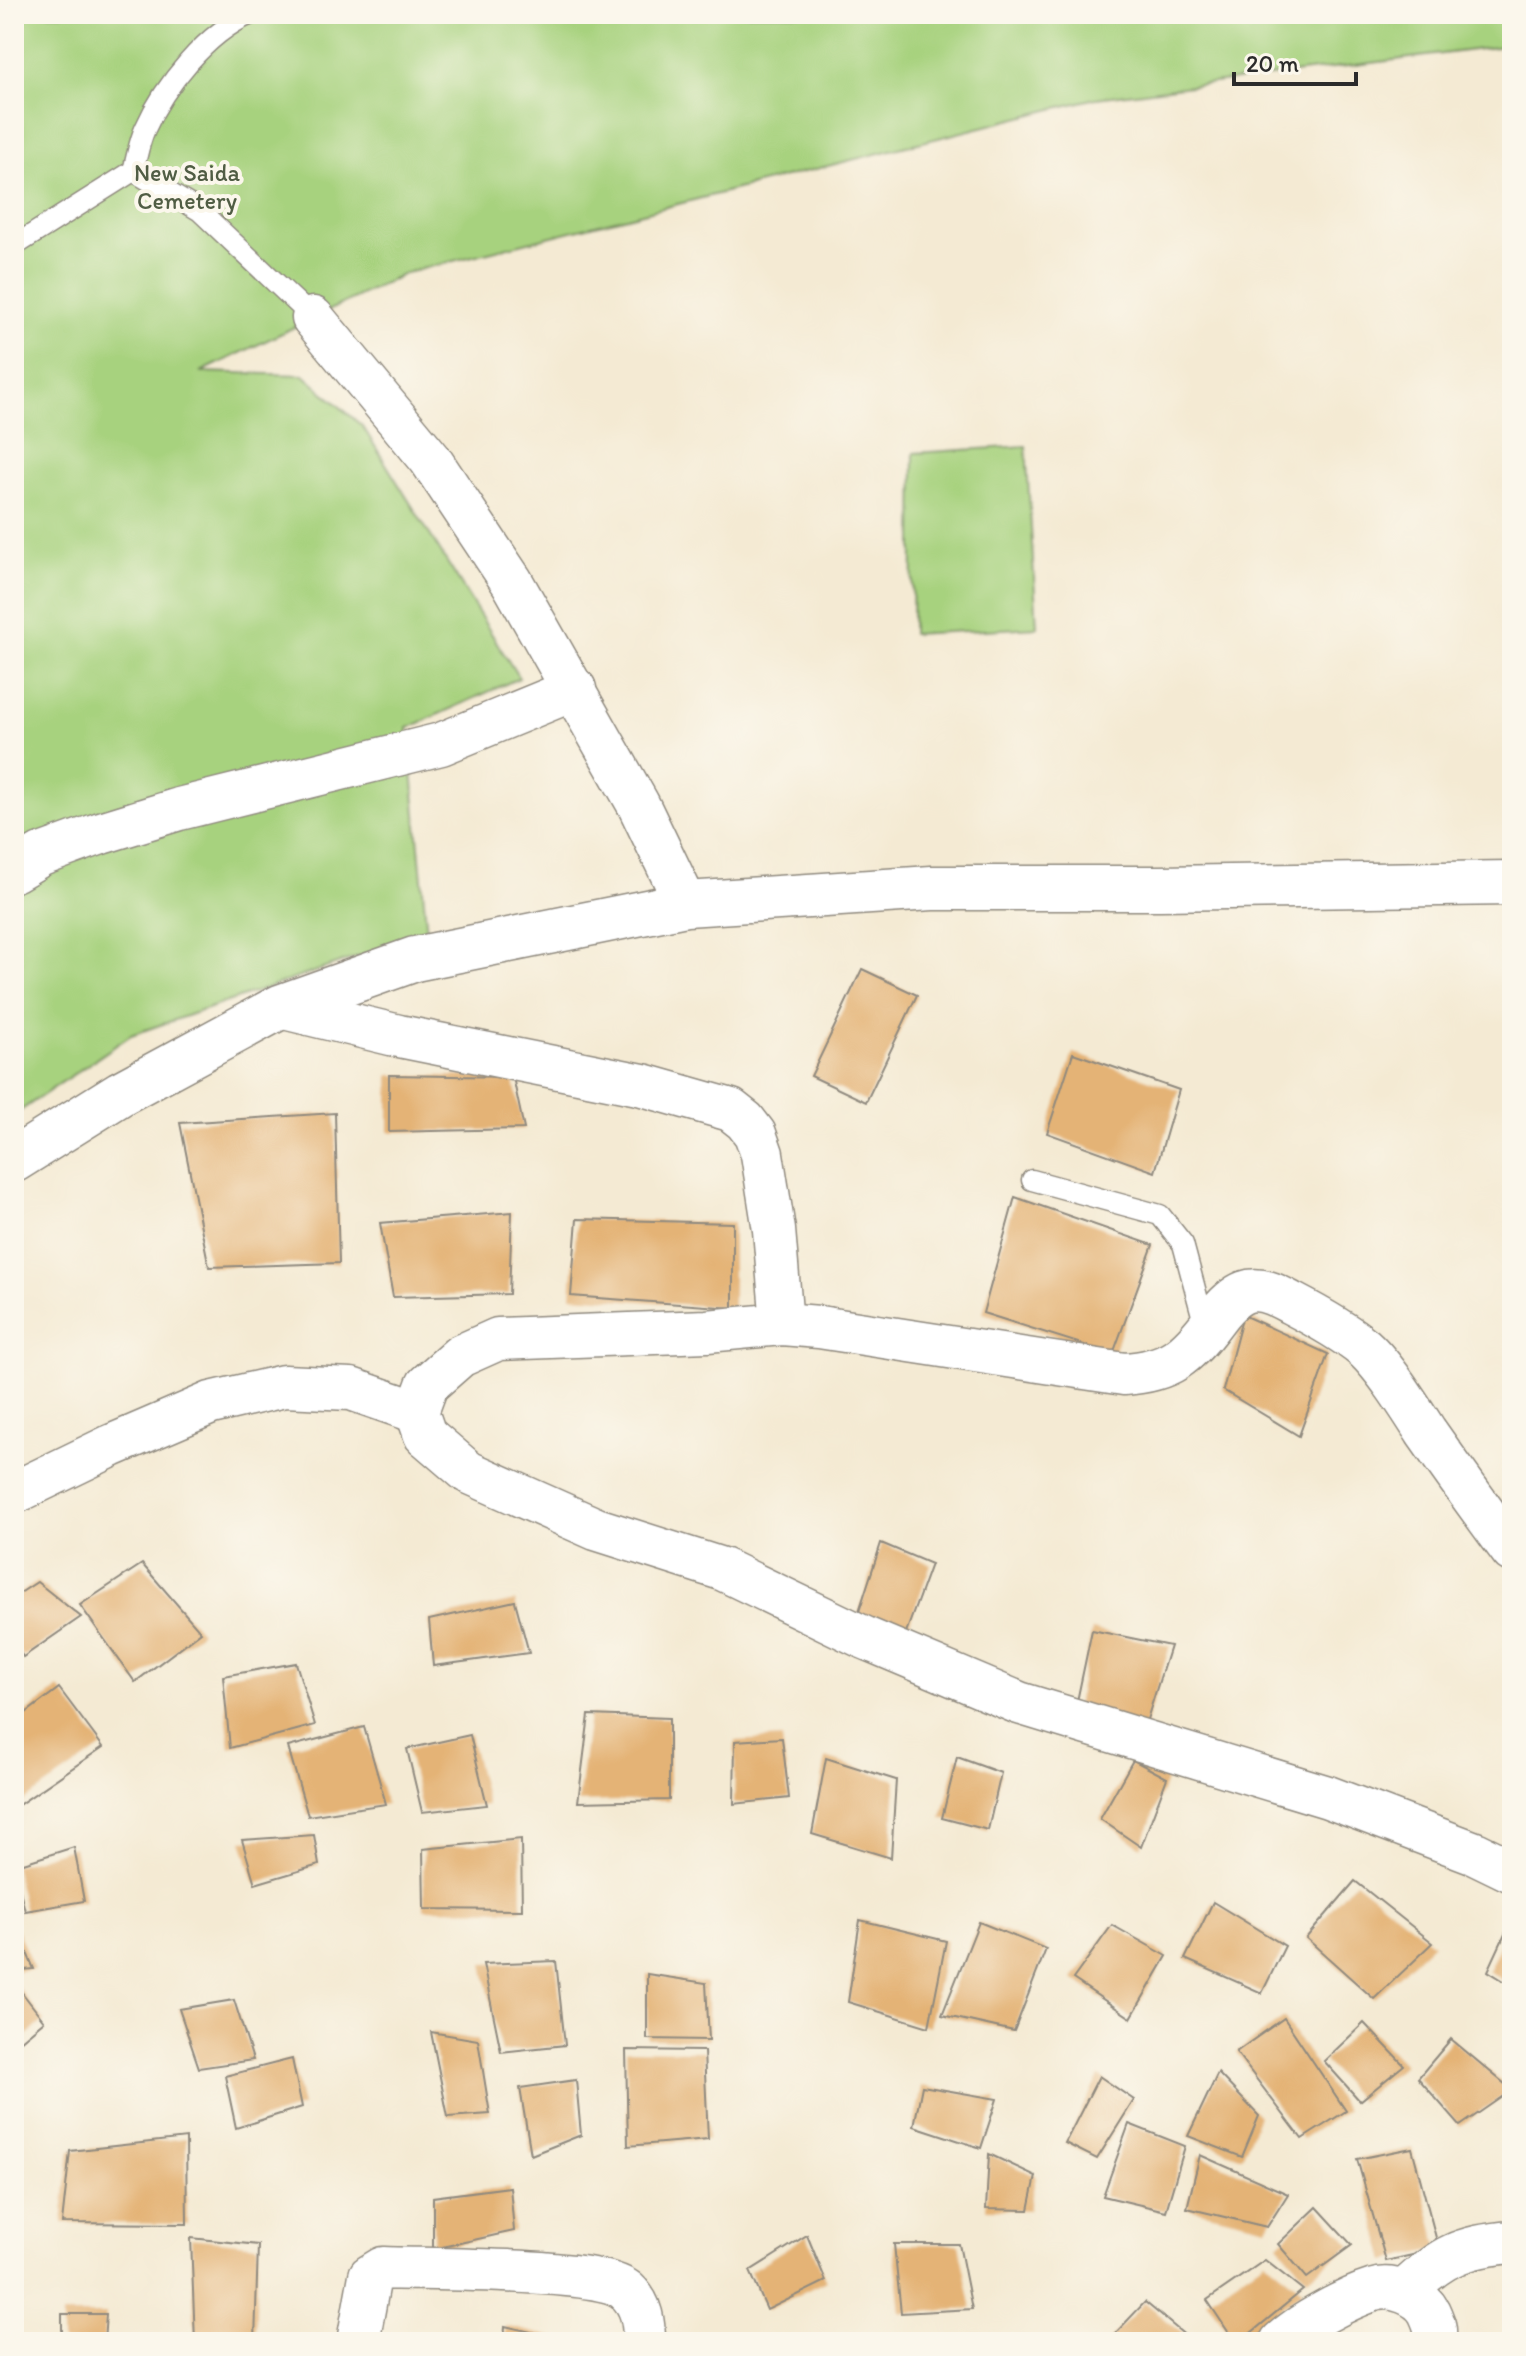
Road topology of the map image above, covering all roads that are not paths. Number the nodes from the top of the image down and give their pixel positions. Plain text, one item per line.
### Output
1 (239, 16) edge
2 (133, 171) junction
3 (14, 246) edge
4 (313, 318) joint
5 (575, 689) junction
6 (14, 871) edge
7 (1512, 883) edge
8 (686, 904) junction
9 (280, 1007) junction
10 (14, 1160) edge
11 (1032, 1180) dead end
12 (782, 1324) junction
13 (1206, 1330) junction
14 (417, 1412) junction
15 (14, 1493) edge
16 (1512, 1551) edge
17 (1512, 1871) edge
18 (1512, 2242) edge
19 (1405, 2291) junction
20 (358, 2342) edge
21 (644, 2342) edge
22 (1281, 2342) edge
23 (1434, 2342) edge

1 - 2 lane
2 - 3 lane
2 - 4 lane
4 - 5 street
5 - 6 street
5 - 8 street
7 - 8 street
8 - 9 street
9 - 10 street
9 - 12 street
11 - 13 lane
12 - 13 street
12 - 14 street
13 - 16 street
14 - 15 street
14 - 17 street
18 - 19 street
19 - 22 street
19 - 23 street
20 - 21 street

